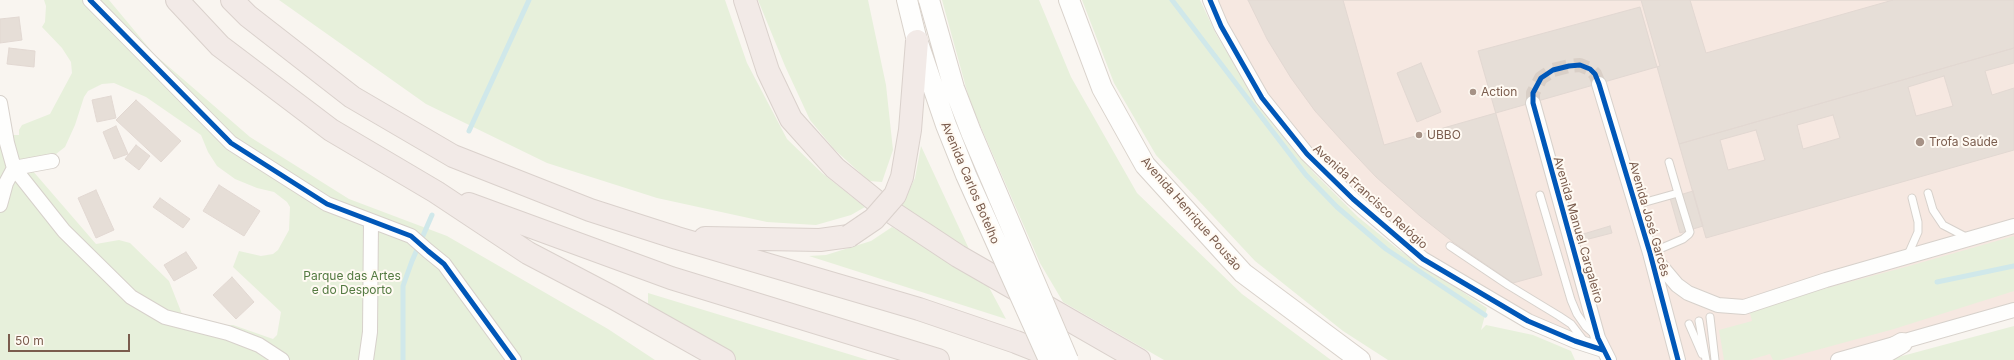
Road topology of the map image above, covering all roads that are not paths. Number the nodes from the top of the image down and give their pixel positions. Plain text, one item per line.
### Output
1 (90, 0) edge
2 (177, 0) edge
3 (232, 0) edge
4 (745, 0) edge
5 (907, 0) edge
6 (929, 0) edge
7 (1070, 0) edge
8 (1210, 0) edge
9 (917, 41) junction
10 (1599, 84) tunnel mouth
11 (0, 103) edge
12 (1533, 103) tunnel mouth
13 (52, 161) dead end
14 (1669, 162) dead end
15 (14, 168) junction
16 (436, 192) junction
17 (1678, 193) junction
18 (1928, 193) dead end
19 (1540, 195) dead end
20 (1912, 198) dead end
21 (0, 205) edge
22 (1635, 205) junction
23 (371, 221) junction
24 (2014, 226) edge
25 (677, 238) junction
26 (1970, 239) junction
27 (1450, 246) dead end
28 (1650, 253) junction
29 (1907, 257) junction
30 (2014, 310) edge
31 (1710, 317) dead end
32 (1699, 321) dead end
33 (1689, 324) dead end
34 (1902, 343) junction
35 (1599, 348) edge
36 (282, 360) edge
37 (366, 360) edge
38 (514, 360) edge
39 (724, 360) edge
40 (938, 360) edge
41 (1049, 360) edge
42 (1061, 360) edge
43 (1068, 360) edge
44 (1139, 360) edge
45 (1360, 360) edge
46 (1678, 360) edge
47 (1705, 360) edge
48 (1715, 360) edge
49 (1838, 360) edge
50 (1872, 360) edge

1 - 23 street
2 - 16 highway
3 - 25 highway
4 - 44 highway
5 - 9 main road, Avenida Carlos Botelho
6 - 43 main road, Avenida Carlos Botelho, bridge
7 - 45 main road, Avenida Henrique Pousão
8 - 35 street, Avenida Francisco Relógio
9 - 25 highway, bridge
9 - 41 main road, Avenida Carlos Botelho, bridge
10 - 22 street, Avenida José Garcês
11 - 15 street
12 - 35 street, Avenida Manuel Cargaleiro
13 - 15 street
14 - 17 lane
15 - 21 street
15 - 36 street
16 - 39 highway
16 - 40 highway
17 - 22 lane
17 - 28 lane
18 - 26 lane
19 - 35 lane
20 - 29 lane
22 - 28 street, Avenida José Garcês
23 - 37 street
23 - 38 street
24 - 26 street, Avenida José Garcês
25 - 42 highway
26 - 29 street, Avenida José Garcês
27 - 35 lane
28 - 29 street, Avenida José Garcês
28 - 46 street, Avenida José Garcês
30 - 34 street
31 - 48 lane
32 - 47 lane
33 - 47 lane
34 - 49 street
34 - 50 main road

